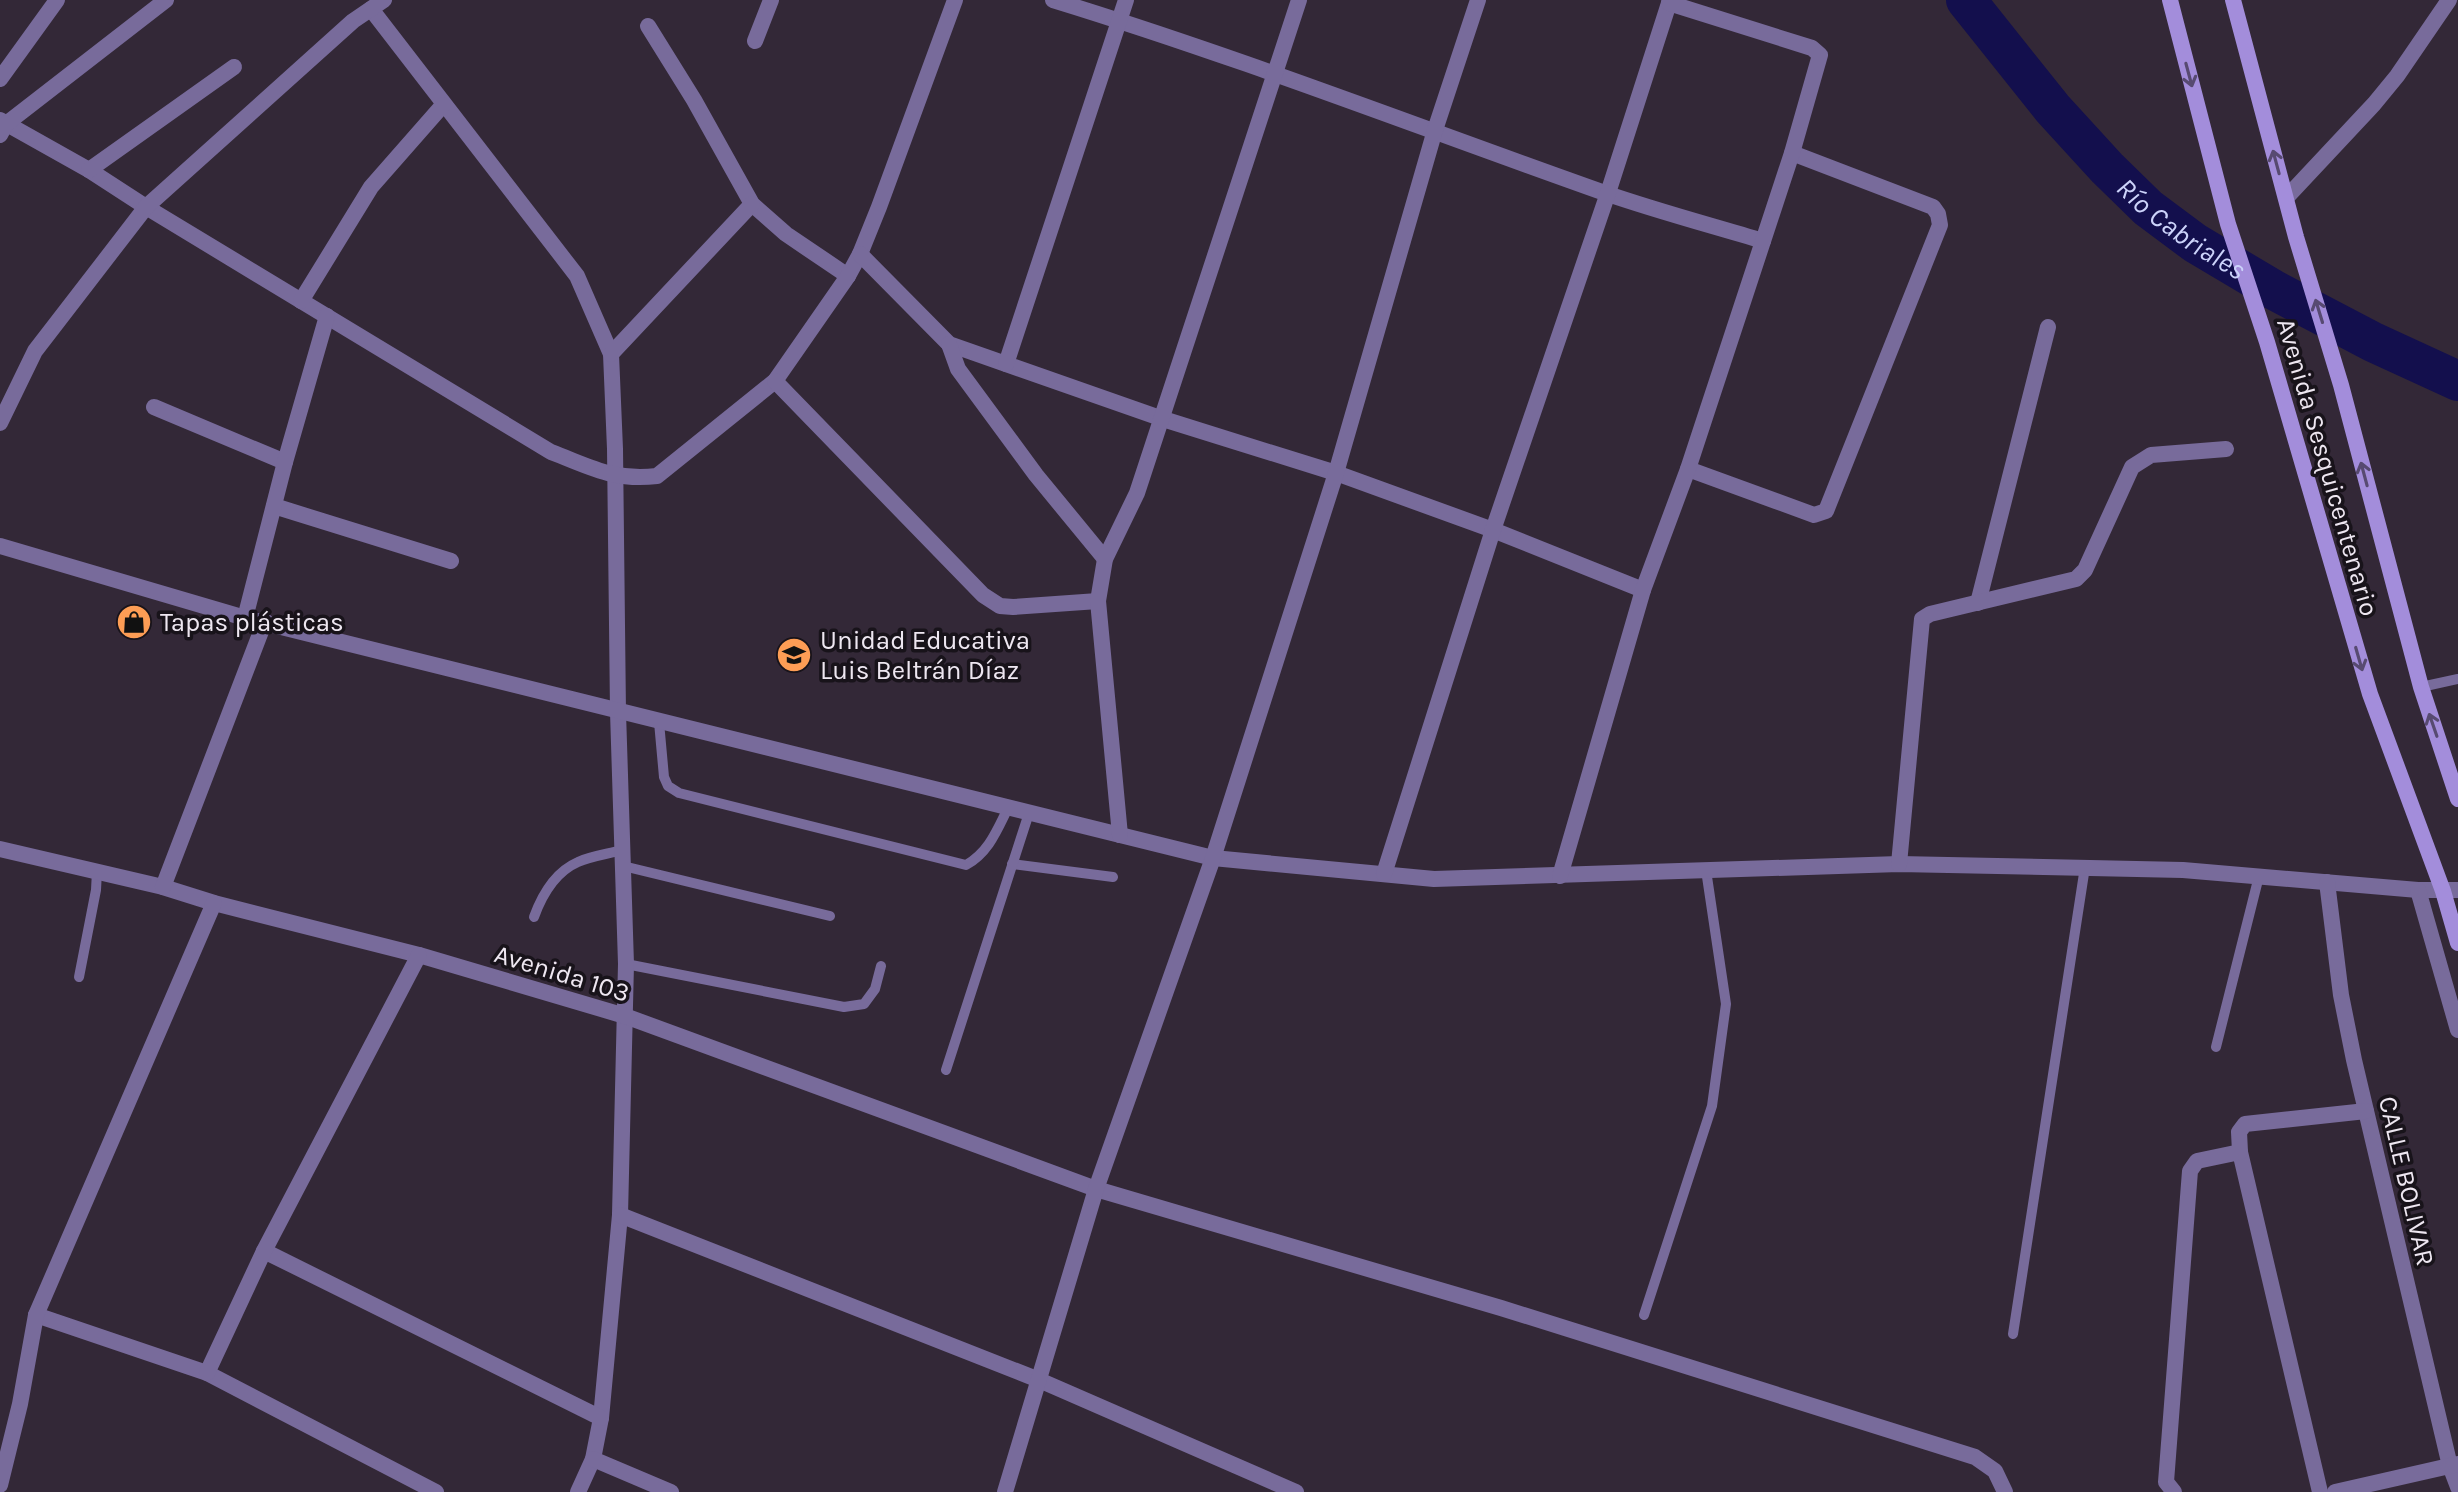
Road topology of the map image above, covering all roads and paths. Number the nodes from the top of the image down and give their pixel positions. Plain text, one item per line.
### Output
1 (57, 0) edge
2 (166, 0) edge
3 (771, 0) edge
4 (955, 0) edge
5 (1053, 0) edge
6 (1126, 0) edge
7 (1299, 0) edge
8 (1478, 0) edge
9 (2170, 0) edge
10 (2233, 0) edge
11 (2449, 0) edge
12 (1669, 2) edge
13 (377, 5) edge
14 (1119, 20) junction
15 (648, 26) dead end
16 (755, 41) dead end
17 (234, 67) dead end
18 (1275, 75) junction
19 (0, 79) edge
20 (443, 105) junction
21 (2, 126) edge
22 (1435, 130) junction
23 (1792, 153) junction
24 (89, 170) junction
25 (1608, 193) junction
26 (2286, 198) junction
27 (752, 204) junction
28 (146, 207) junction
29 (1763, 241) junction
30 (860, 254) junction
31 (848, 276) junction
32 (301, 301) junction
33 (327, 316) junction
34 (2048, 327) dead end
35 (949, 344) junction
36 (611, 354) junction
37 (1006, 364) junction
38 (775, 381) junction
39 (154, 407) dead end
40 (1163, 419) junction
41 (0, 423) edge
42 (2226, 449) dead end
43 (285, 462) junction
44 (1688, 469) junction
45 (1336, 473) junction
46 (615, 477) junction
47 (274, 506) junction
48 (1493, 530) junction
49 (0, 546) edge
50 (1105, 559) junction
51 (451, 561) dead end
52 (1643, 590) junction
53 (1098, 601) junction
54 (1978, 603) junction
55 (245, 618) junction
56 (265, 621) junction
57 (2458, 679) edge
58 (2421, 687) junction
59 (618, 712) junction
60 (659, 722) junction
61 (2458, 799) edge
62 (1008, 808) junction
63 (1029, 813) junction
64 (1120, 835) junction
65 (0, 849) edge
66 (622, 858) junction
67 (1213, 858) junction
68 (1012, 864) junction
69 (1899, 864) junction
70 (2085, 867) junction
71 (1706, 870) junction
72 (97, 871) junction
73 (1384, 874) junction
74 (1560, 876) junction
75 (2259, 876) junction
76 (1113, 877) dead end
77 (2327, 882) junction
78 (163, 887) junction
79 (2418, 890) junction
80 (2450, 890) edge
81 (214, 903) junction
82 (830, 916) dead end
83 (534, 917) dead end
84 (2458, 942) edge
85 (419, 955) junction
86 (626, 964) junction
87 (881, 966) dead end
88 (79, 977) dead end
89 (625, 1016) junction
90 (2458, 1030) edge
91 (2216, 1047) dead end
92 (946, 1070) dead end
93 (2366, 1111) junction
94 (2240, 1152) junction
95 (1096, 1189) junction
96 (620, 1215) junction
97 (264, 1251) junction
98 (36, 1315) junction
99 (1644, 1315) dead end
100 (2013, 1334) dead end
101 (207, 1373) junction
102 (1039, 1380) junction
103 (601, 1418) junction
104 (593, 1459) junction
105 (2454, 1465) edge
106 (0, 1485) edge
107 (2458, 1487) edge
108 (436, 1492) edge
109 (578, 1492) edge
110 (671, 1492) edge
111 (1005, 1492) edge
112 (1296, 1492) edge
113 (2005, 1492) edge
114 (2174, 1492) edge
115 (2320, 1492) edge
116 (2335, 1492) edge

1 - 19 street
2 - 21 street
3 - 16 street
4 - 30 street
5 - 14 street
6 - 14 street
7 - 18 street
8 - 22 street
9 -> 80 main road, Avenida Sesquicentenario
26 -> 10 main road, Avenida Sesquicentenario
11 - 26 street
12 - 23 street
12 - 25 street
13 - 20 street
13 - 28 street
14 - 18 street
14 - 37 street
15 - 27 street
17 - 24 street
18 - 22 street
18 - 40 street
20 - 32 street
20 - 36 street
21 - 24 street
22 - 25 street
22 - 45 street
23 - 29 street
23 - 44 street
24 - 28 street
25 - 29 street
25 - 48 street
58 -> 26 main road, Avenida Sesquicentenario
27 - 31 street
27 - 36 street
28 - 32 street
28 - 41 street
29 - 44 street
30 - 31 street
30 - 35 street
31 - 38 street
32 - 33 street
33 - 43 street
33 - 46 street
34 - 54 street
35 - 37 street
35 - 50 street
36 - 46 street
37 - 40 street
38 - 46 street
38 - 53 street
39 - 43 street
40 - 45 street
40 - 50 street
42 - 54 street
43 - 47 street
44 - 52 street
45 - 48 street
45 - 67 street
46 - 59 street
47 - 51 street
47 - 55 street
48 - 52 street
48 - 73 street
49 - 55 street
50 - 53 street
52 - 74 street
53 - 64 street
54 - 69 street
55 - 56 street
56 - 59 street
56 - 78 street
57 - 58 lane
61 -> 58 main road, Avenida Sesquicentenario
59 - 60 street
59 - 66 street
60 - 62 street
60 - 62 lane
62 - 63 street
63 - 64 street
63 - 68 lane
64 - 67 street
65 - 72 street, Avenida 103
66 - 82 lane
66 - 83 lane
66 - 86 street
67 - 73 street
67 - 95 street
68 - 76 lane
68 - 92 lane
69 - 70 street
69 - 71 street
70 - 75 street
70 - 100 lane
71 - 74 street
71 - 99 lane
72 - 78 street, Avenida 103
72 - 88 lane
73 - 74 street
75 - 77 street
75 - 91 lane
77 - 79 street
77 - 93 street, CALLE BOLIVAR
78 - 81 street, Avenida 103
79 - 80 street
79 - 90 street
80 - 84 main road, Avenida Sesquicentenario
81 - 85 street, Avenida 103
81 - 98 street
85 - 89 street, Avenida 103
85 - 97 street
86 - 87 lane
86 - 89 street
89 - 95 street, Avenida 103
89 - 96 street
93 - 94 street
93 - 105 street, CALLE BOLIVAR
94 - 114 street
94 - 115 street
95 - 102 street
95 - 113 street, Avenida 103
96 - 102 street
96 - 103 street
97 - 101 street
97 - 103 street
98 - 101 street
98 - 106 street
101 - 108 street
102 - 111 street
102 - 112 street
103 - 104 street
104 - 109 street
104 - 110 street
105 - 107 street, CALLE BOLIVAR
105 - 116 street

